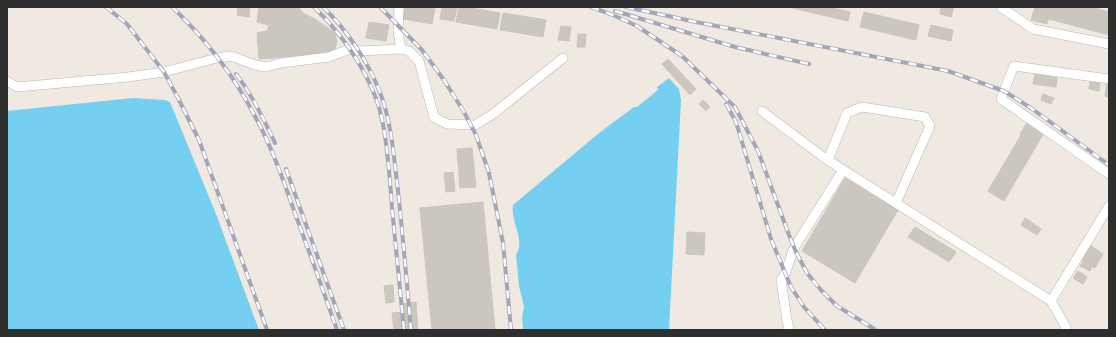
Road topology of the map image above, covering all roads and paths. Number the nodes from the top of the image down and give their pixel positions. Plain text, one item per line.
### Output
1 (399, 7) edge
2 (1001, 7) edge
3 (1109, 44) edge
4 (401, 48) junction
5 (563, 58) dead end
6 (1109, 79) edge
7 (7, 81) edge
8 (762, 111) dead end
9 (828, 160) junction
10 (843, 170) junction
11 (1109, 174) edge
12 (896, 203) junction
13 (1109, 206) edge
14 (1051, 301) junction
15 (789, 330) edge
16 (1065, 330) edge

1 - 4 street
2 - 3 street
4 - 5 street
4 - 7 street
6 - 11 street
8 - 9 street
9 - 10 street
9 - 12 street
10 - 12 street
10 - 15 street
12 - 14 street
13 - 14 street
14 - 16 street

